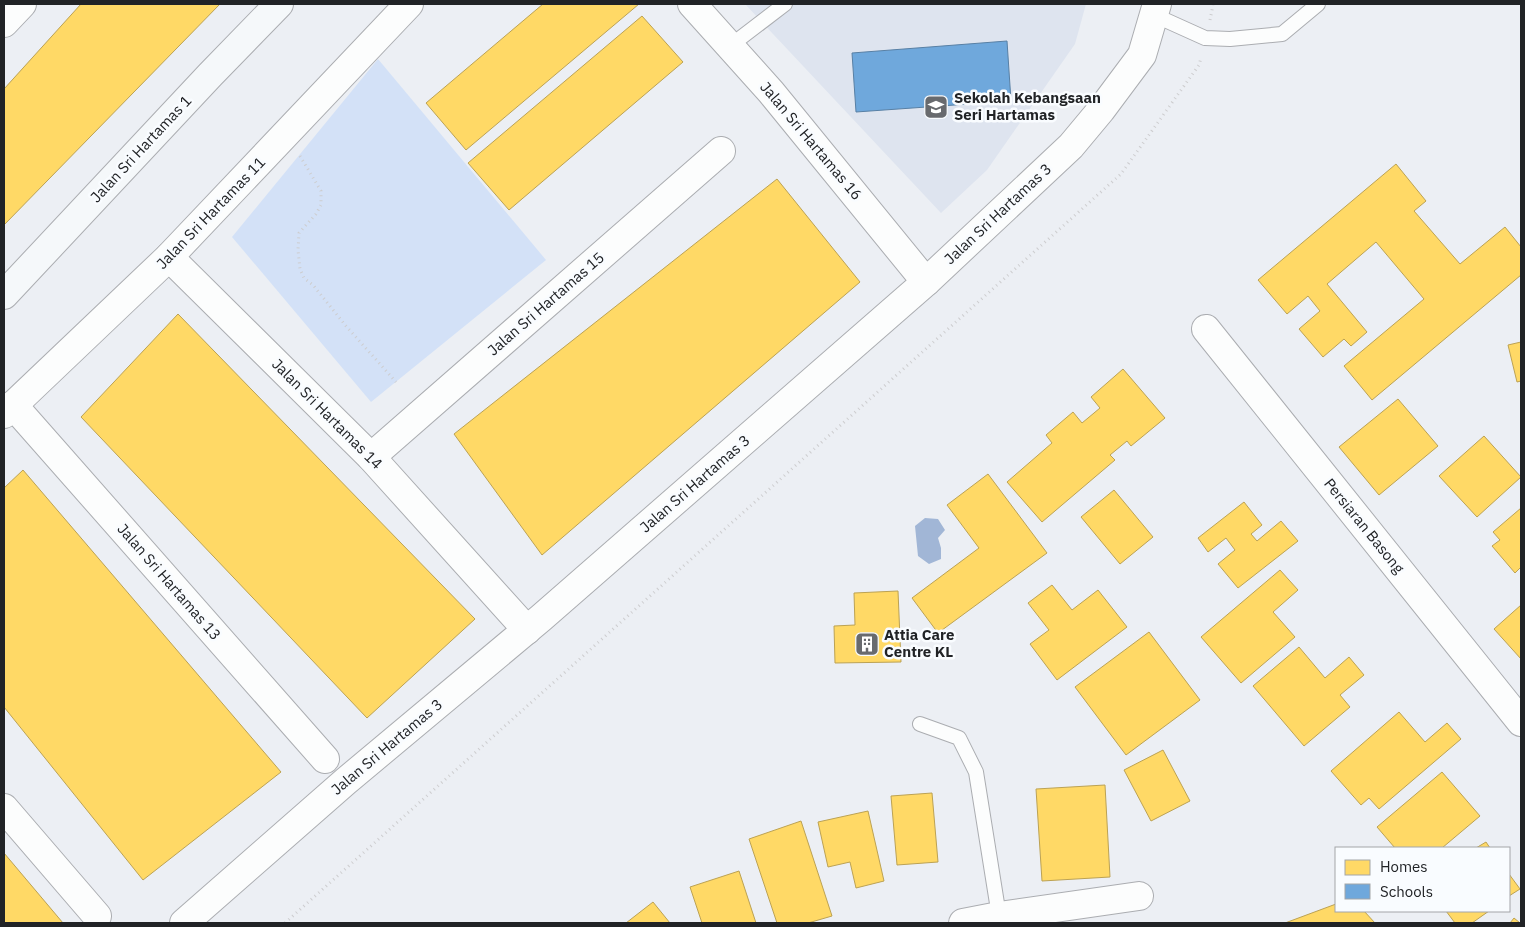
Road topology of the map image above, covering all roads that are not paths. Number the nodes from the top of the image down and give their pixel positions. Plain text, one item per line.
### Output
1 (22, 4) edge
2 (279, 4) edge
3 (409, 4) edge
4 (692, 4) edge
5 (785, 4) edge
6 (1318, 4) edge
7 (1156, 10) edge
8 (4, 23) edge
9 (730, 46) junction
10 (721, 151) dead end
11 (170, 257) junction
12 (926, 282) junction
13 (4, 295) edge
14 (1206, 329) dead end
15 (9, 410) edge
16 (372, 457) junction
17 (534, 624) junction
18 (1521, 722) edge
19 (920, 724) dead end
20 (326, 759) dead end
21 (4, 808) edge
22 (1139, 896) dead end
23 (97, 916) dead end
24 (999, 916) junction
25 (184, 923) edge
26 (963, 923) edge

1 - 8 street
2 - 13 street, Jalan Sri Hartamas 1
3 - 11 street, Jalan Sri Hartamas 11
4 - 9 street, Jalan Sri Hartamas 16
5 - 9 lane
6 - 7 lane
7 - 12 street, Jalan Sri Hartamas 3
9 - 12 street, Jalan Sri Hartamas 16
10 - 16 street, Jalan Sri Hartamas 15
11 - 15 street, Jalan Sri Hartamas 11
11 - 16 street, Jalan Sri Hartamas 14
12 - 17 street, Jalan Sri Hartamas 3
14 - 18 street, Persiaran Basong
15 - 20 street, Jalan Sri Hartamas 13
16 - 17 street, Jalan Sri Hartamas 14
17 - 25 street, Jalan Sri Hartamas 3
19 - 24 lane
21 - 23 street
22 - 24 street
24 - 26 street

